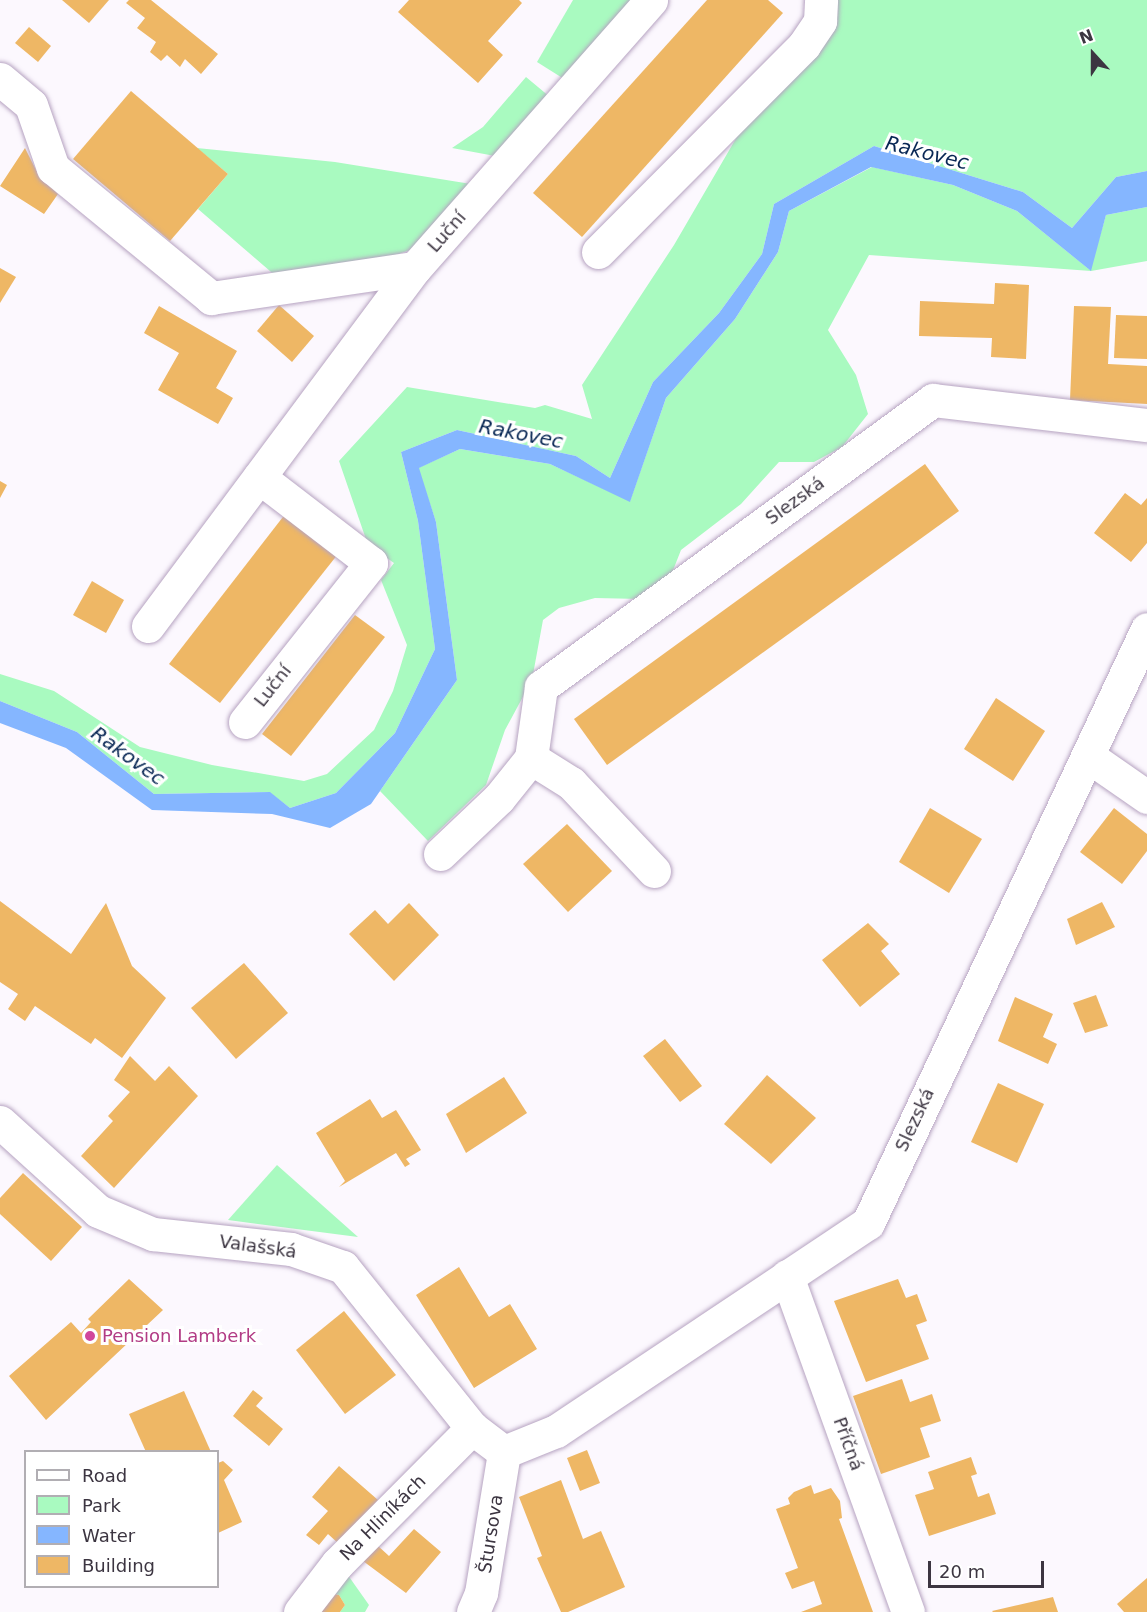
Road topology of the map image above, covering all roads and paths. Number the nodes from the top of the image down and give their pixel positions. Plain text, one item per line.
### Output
1 (651, 0) edge
2 (821, 0) edge
3 (0, 79) edge
4 (598, 252) dead end
5 (415, 268) junction
6 (1147, 425) edge
7 (259, 477) junction
8 (148, 626) dead end
9 (1147, 628) edge
10 (245, 722) dead end
11 (1088, 756) junction
12 (531, 758) junction
13 (1147, 797) edge
14 (440, 855) dead end
15 (654, 871) dead end
16 (0, 1122) edge
17 (788, 1276) junction
18 (472, 1428) junction
19 (504, 1452) junction
20 (483, 1606) edge
21 (300, 1612) edge
22 (908, 1612) edge

1 - 5 street, Luční
2 - 4 street
3 - 5 street
5 - 7 street, Luční
6 - 12 street, Slezská
7 - 8 street, Luční
7 - 10 street, Luční
9 - 11 street, Slezská
11 - 13 street
11 - 17 street, Slezská
12 - 14 street, Slezská
12 - 15 street
16 - 18 street, Valašská
17 - 19 street, Slezská
17 - 22 street, Příčná
18 - 19 street, Valašská
18 - 21 street, Na Hliníkách
19 - 20 street, Štursova

